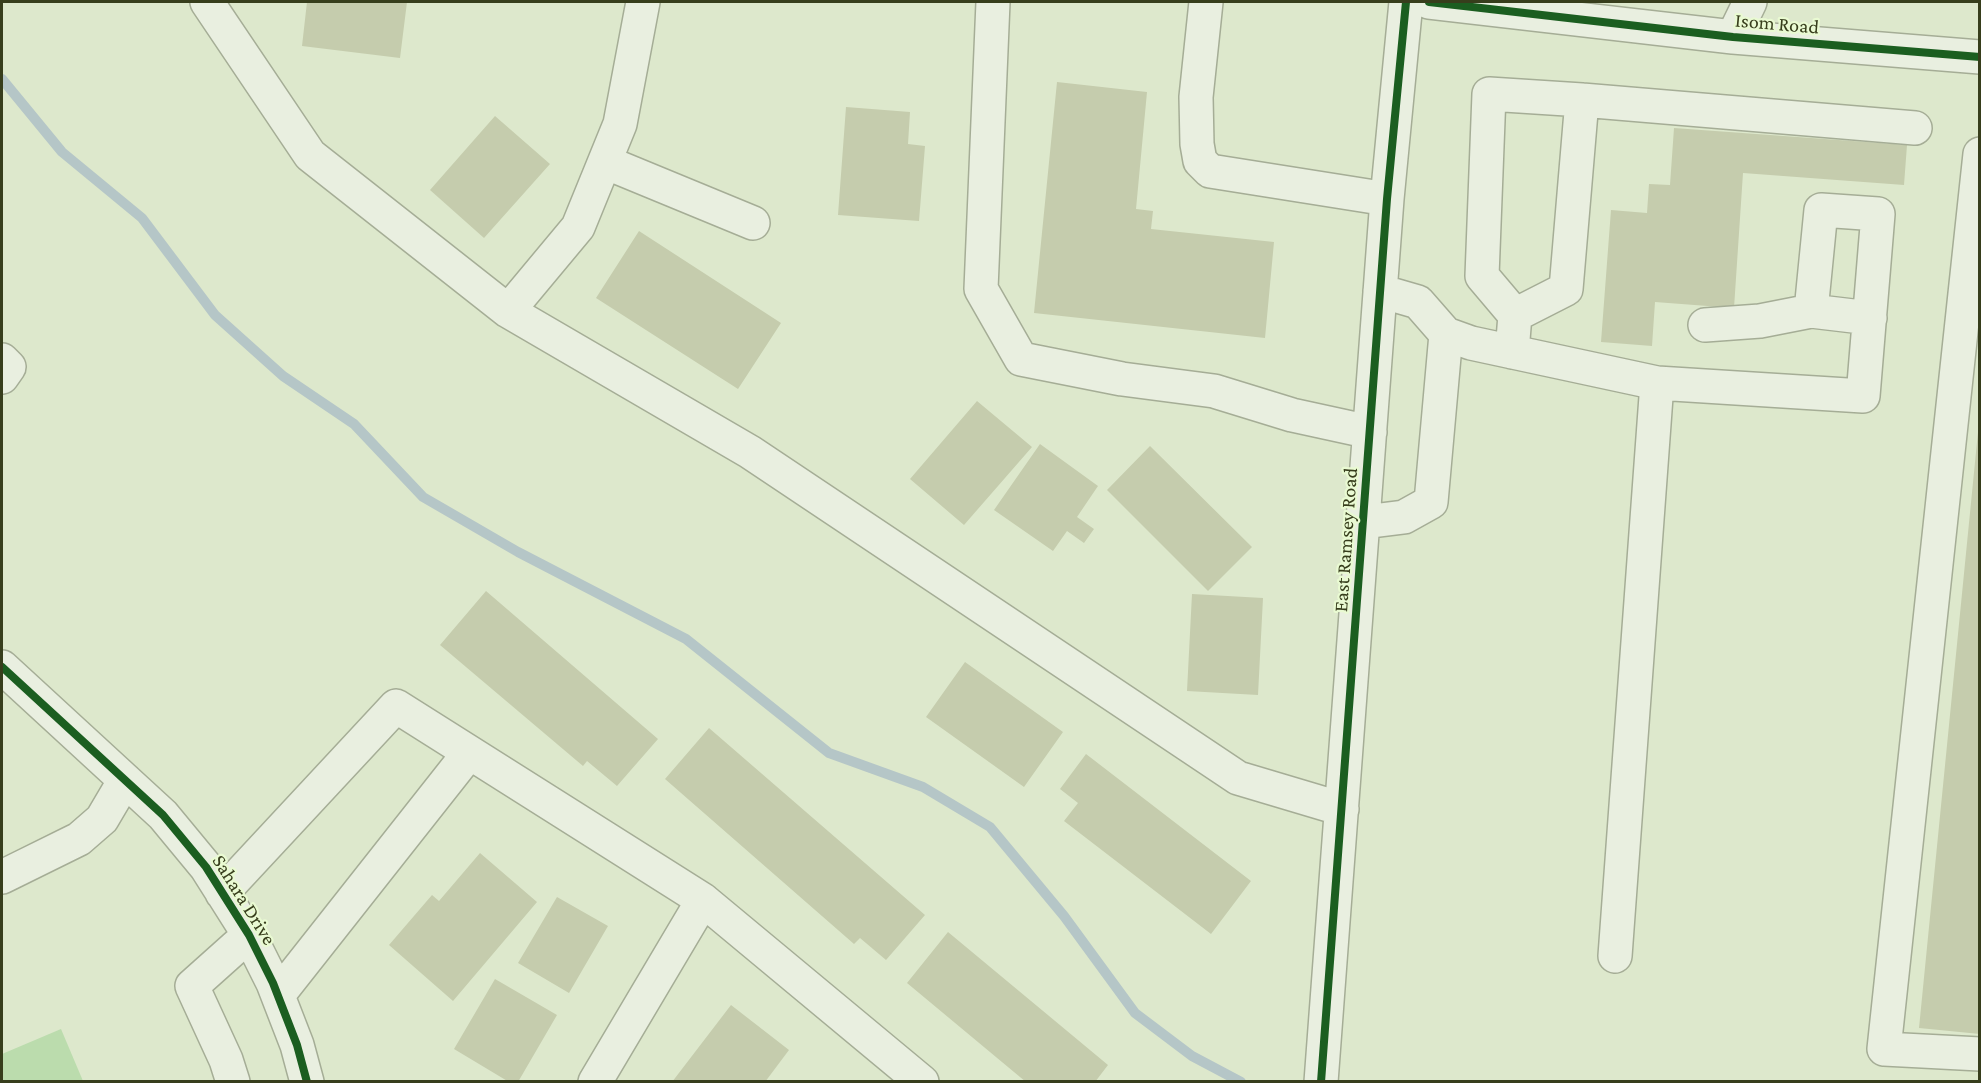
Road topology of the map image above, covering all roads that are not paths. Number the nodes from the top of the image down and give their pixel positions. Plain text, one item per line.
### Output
1 (207, 2) edge
2 (643, 2) edge
3 (993, 2) edge
4 (1206, 2) edge
5 (1406, 2) edge
6 (1429, 2) edge
7 (1750, 2) edge
8 (1733, 37) junction
9 (1980, 57) edge
10 (1582, 100) junction
11 (1915, 128) dead end
12 (1980, 154) edge
13 (605, 162) junction
14 (1387, 199) junction
15 (753, 223) dead end
16 (1380, 291) junction
17 (508, 311) junction
18 (1811, 311) junction
19 (1515, 315) junction
20 (1870, 318) junction
21 (1705, 325) dead end
22 (1446, 334) junction
23 (1512, 352) junction
24 (2, 360) edge
25 (2, 377) edge
26 (1657, 383) junction
27 (1370, 432) junction
28 (1364, 522) junction
29 (2, 667) edge
30 (469, 753) junction
31 (125, 780) junction
32 (1342, 809) junction
33 (2, 876) edge
34 (222, 893) junction
35 (703, 900) junction
36 (249, 934) junction
37 (1615, 956) dead end
38 (278, 994) junction
39 (1980, 1054) edge
40 (233, 1082) edge
41 (307, 1082) edge
42 (595, 1082) edge
43 (922, 1082) edge
44 (1321, 1082) edge

1 - 17 street
2 - 13 street
3 - 27 street
4 - 14 street
5 - 14 street, East Ramsey Road
6 - 8 street, Isom Road
7 - 8 street
8 - 9 street, Isom Road
10 - 11 street
10 - 19 street
10 - 19 street
12 - 39 street
13 - 15 street
13 - 17 street
14 - 16 street, East Ramsey Road
16 - 22 street
16 - 27 street, East Ramsey Road
17 - 32 street
18 - 20 street
18 - 20 street
18 - 21 street
19 - 23 street
20 - 26 street
22 - 23 street
22 - 28 street
23 - 26 street
24 - 25 street
26 - 37 street
27 - 28 street, East Ramsey Road
28 - 32 street, East Ramsey Road
29 - 31 street, Sahara Drive
30 - 34 street
30 - 35 street
30 - 38 street
31 - 33 street
31 - 34 street, Sahara Drive
32 - 44 street, East Ramsey Road
34 - 36 street, Sahara Drive
35 - 42 street
35 - 43 street
36 - 38 street, Sahara Drive
36 - 40 street
38 - 41 street, Sahara Drive

